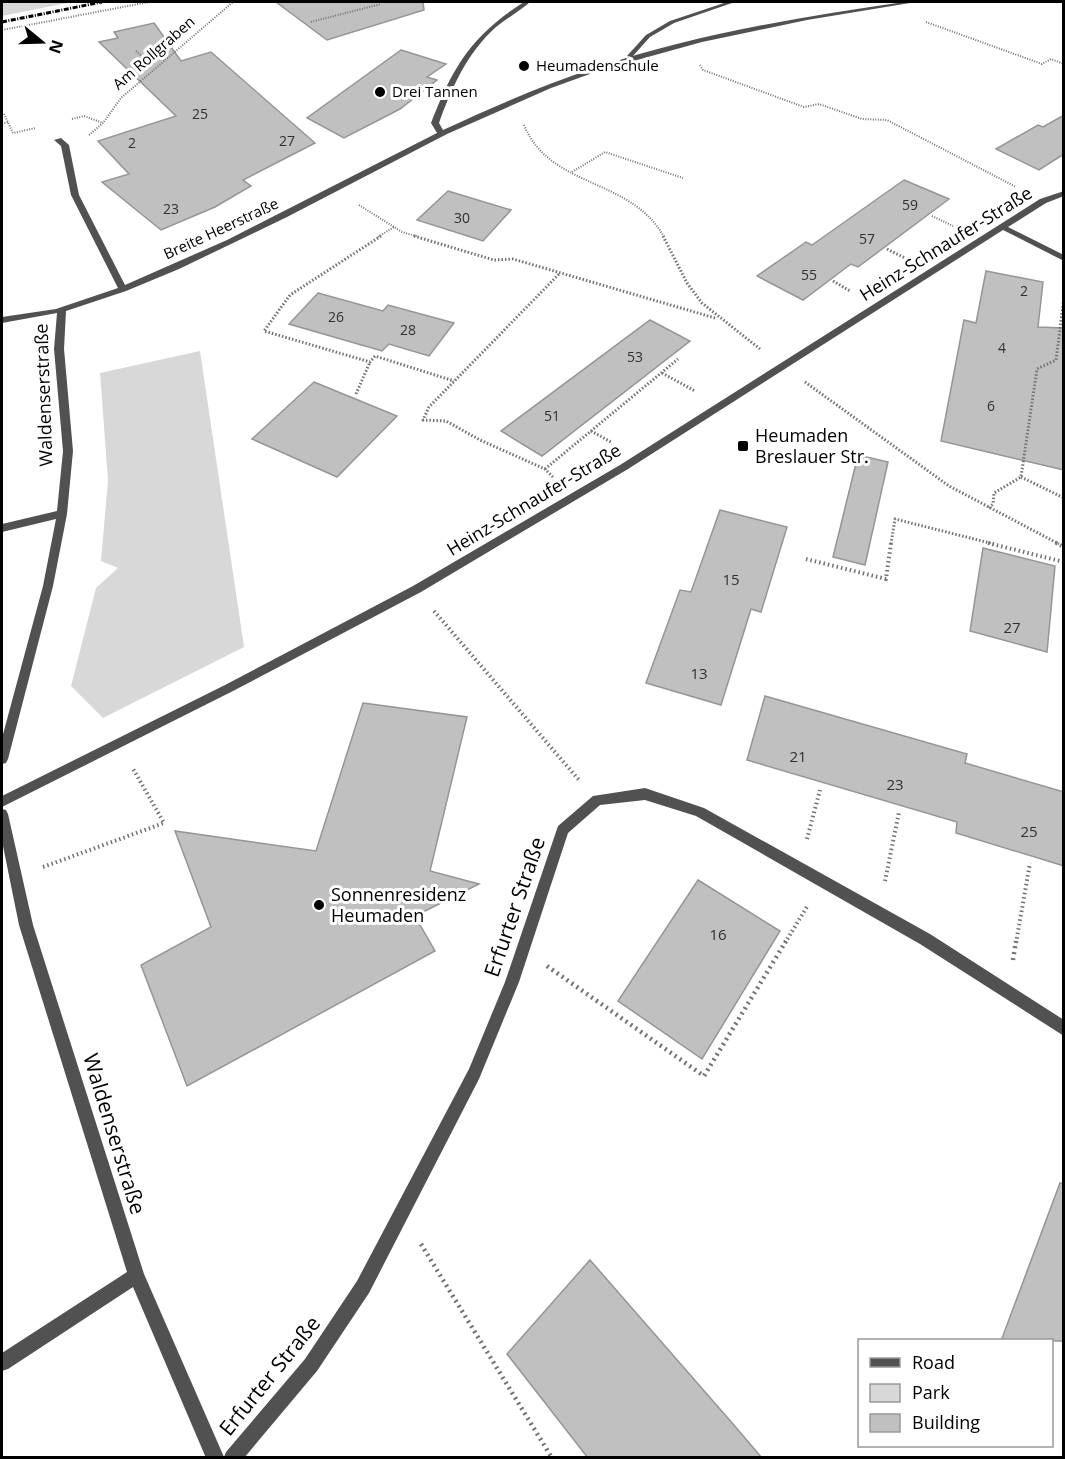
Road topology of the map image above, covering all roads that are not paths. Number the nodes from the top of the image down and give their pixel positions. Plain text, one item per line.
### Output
1 (527, 2) edge
2 (732, 2) edge
3 (913, 2) edge
4 (630, 56) junction
5 (441, 134) junction
6 (62, 143) road end
7 (1064, 193) edge
8 (1003, 228) junction
9 (1064, 259) edge
10 (123, 289) junction
11 (62, 310) junction
12 (2, 320) edge
13 (62, 514) junction
14 (2, 528) edge
15 (2, 759) edge
16 (2, 802) edge
17 (2, 814) edge
18 (1064, 1029) edge
19 (136, 1275) junction
20 (2, 1363) edge
21 (215, 1458) edge
22 (232, 1458) edge

1 - 5 street
2 - 4 street
3 - 4 street, Breite Heerstraße
4 - 5 street, Breite Heerstraße
5 - 10 street, Breite Heerstraße
6 - 10 street
7 - 8 street, Heinz-Schnaufer-Straße
8 - 9 street
8 - 16 street, Heinz-Schnaufer-Straße
10 - 11 street, Breite Heerstraße
11 - 12 street, Breite Heerstraße
11 - 13 street, Waldenserstraße
13 - 14 street
13 - 15 street, Waldenserstraße
17 - 19 street, Waldenserstraße
18 - 22 street, Erfurter Straße
19 - 20 street
19 - 21 street, Waldenserstraße

